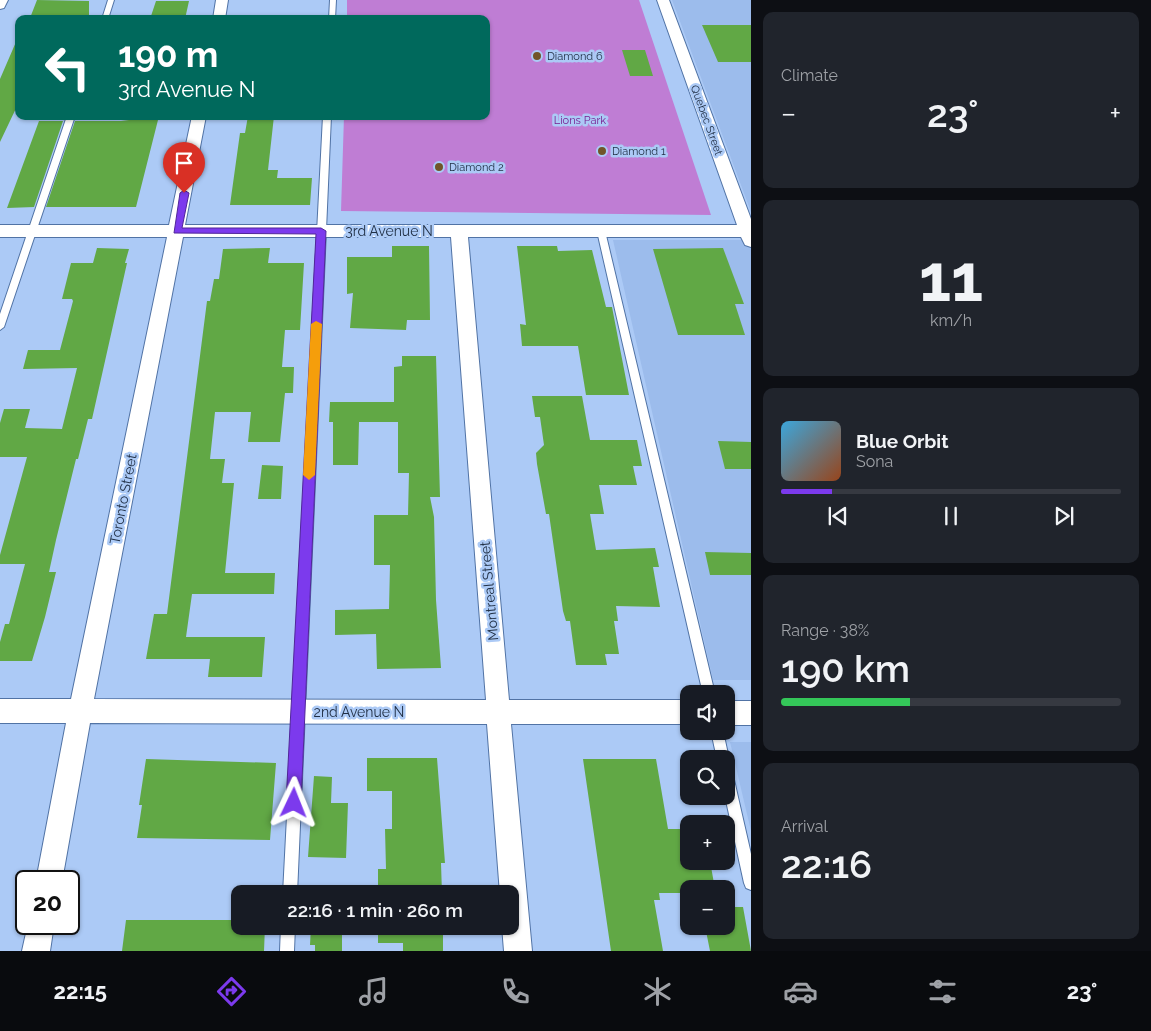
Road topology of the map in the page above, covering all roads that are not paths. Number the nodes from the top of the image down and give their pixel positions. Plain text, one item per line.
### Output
1 (2, 0) edge
2 (111, 0) edge
3 (222, 0) edge
4 (333, 0) edge
5 (663, 0) edge
6 (0, 5) edge
7 (106, 15) edge
8 (220, 15) edge
9 (332, 15) edge
10 (70, 120) edge
11 (199, 120) edge
12 (327, 120) edge
13 (601, 230) junction
14 (0, 231) edge
15 (30, 231) junction
16 (177, 231) junction
17 (321, 231) junction
18 (459, 231) junction
19 (749, 236) edge
20 (0, 327) edge
21 (707, 685) edge
22 (0, 711) edge
23 (80, 712) junction
24 (297, 712) junction
25 (498, 712) junction
26 (680, 712) edge
27 (735, 712) edge
28 (751, 712) edge
29 (734, 805) edge
30 (51, 870) edge
31 (751, 883) edge
32 (290, 885) edge
33 (39, 935) edge
34 (288, 935) edge
35 (36, 951) edge
36 (287, 951) edge
37 (518, 951) edge

1 - 6 street
2 - 7 lane
3 - 8 street
4 - 9 lane
5 - 19 street, Quebec Street
10 - 15 lane
11 - 16 street, Toronto Street
12 - 17 lane
13 - 18 street, 3rd Avenue N
13 - 19 street, 3rd Avenue N
13 - 21 lane
14 - 15 street, 3rd Avenue N
15 - 16 street, 3rd Avenue N
15 - 20 lane
16 - 17 street, 3rd Avenue N
16 - 23 street, Toronto Street
17 - 18 street, 3rd Avenue N
17 - 24 lane
18 - 25 street, Montreal Street
22 - 23 street, 2nd Avenue N
23 - 24 street, 2nd Avenue N
23 - 30 street, Toronto Street
24 - 25 street, 2nd Avenue N
24 - 32 lane
25 - 26 street, 2nd Avenue N
25 - 37 street, Montreal Street
27 - 28 street
29 - 31 lane
33 - 35 street
34 - 36 lane

